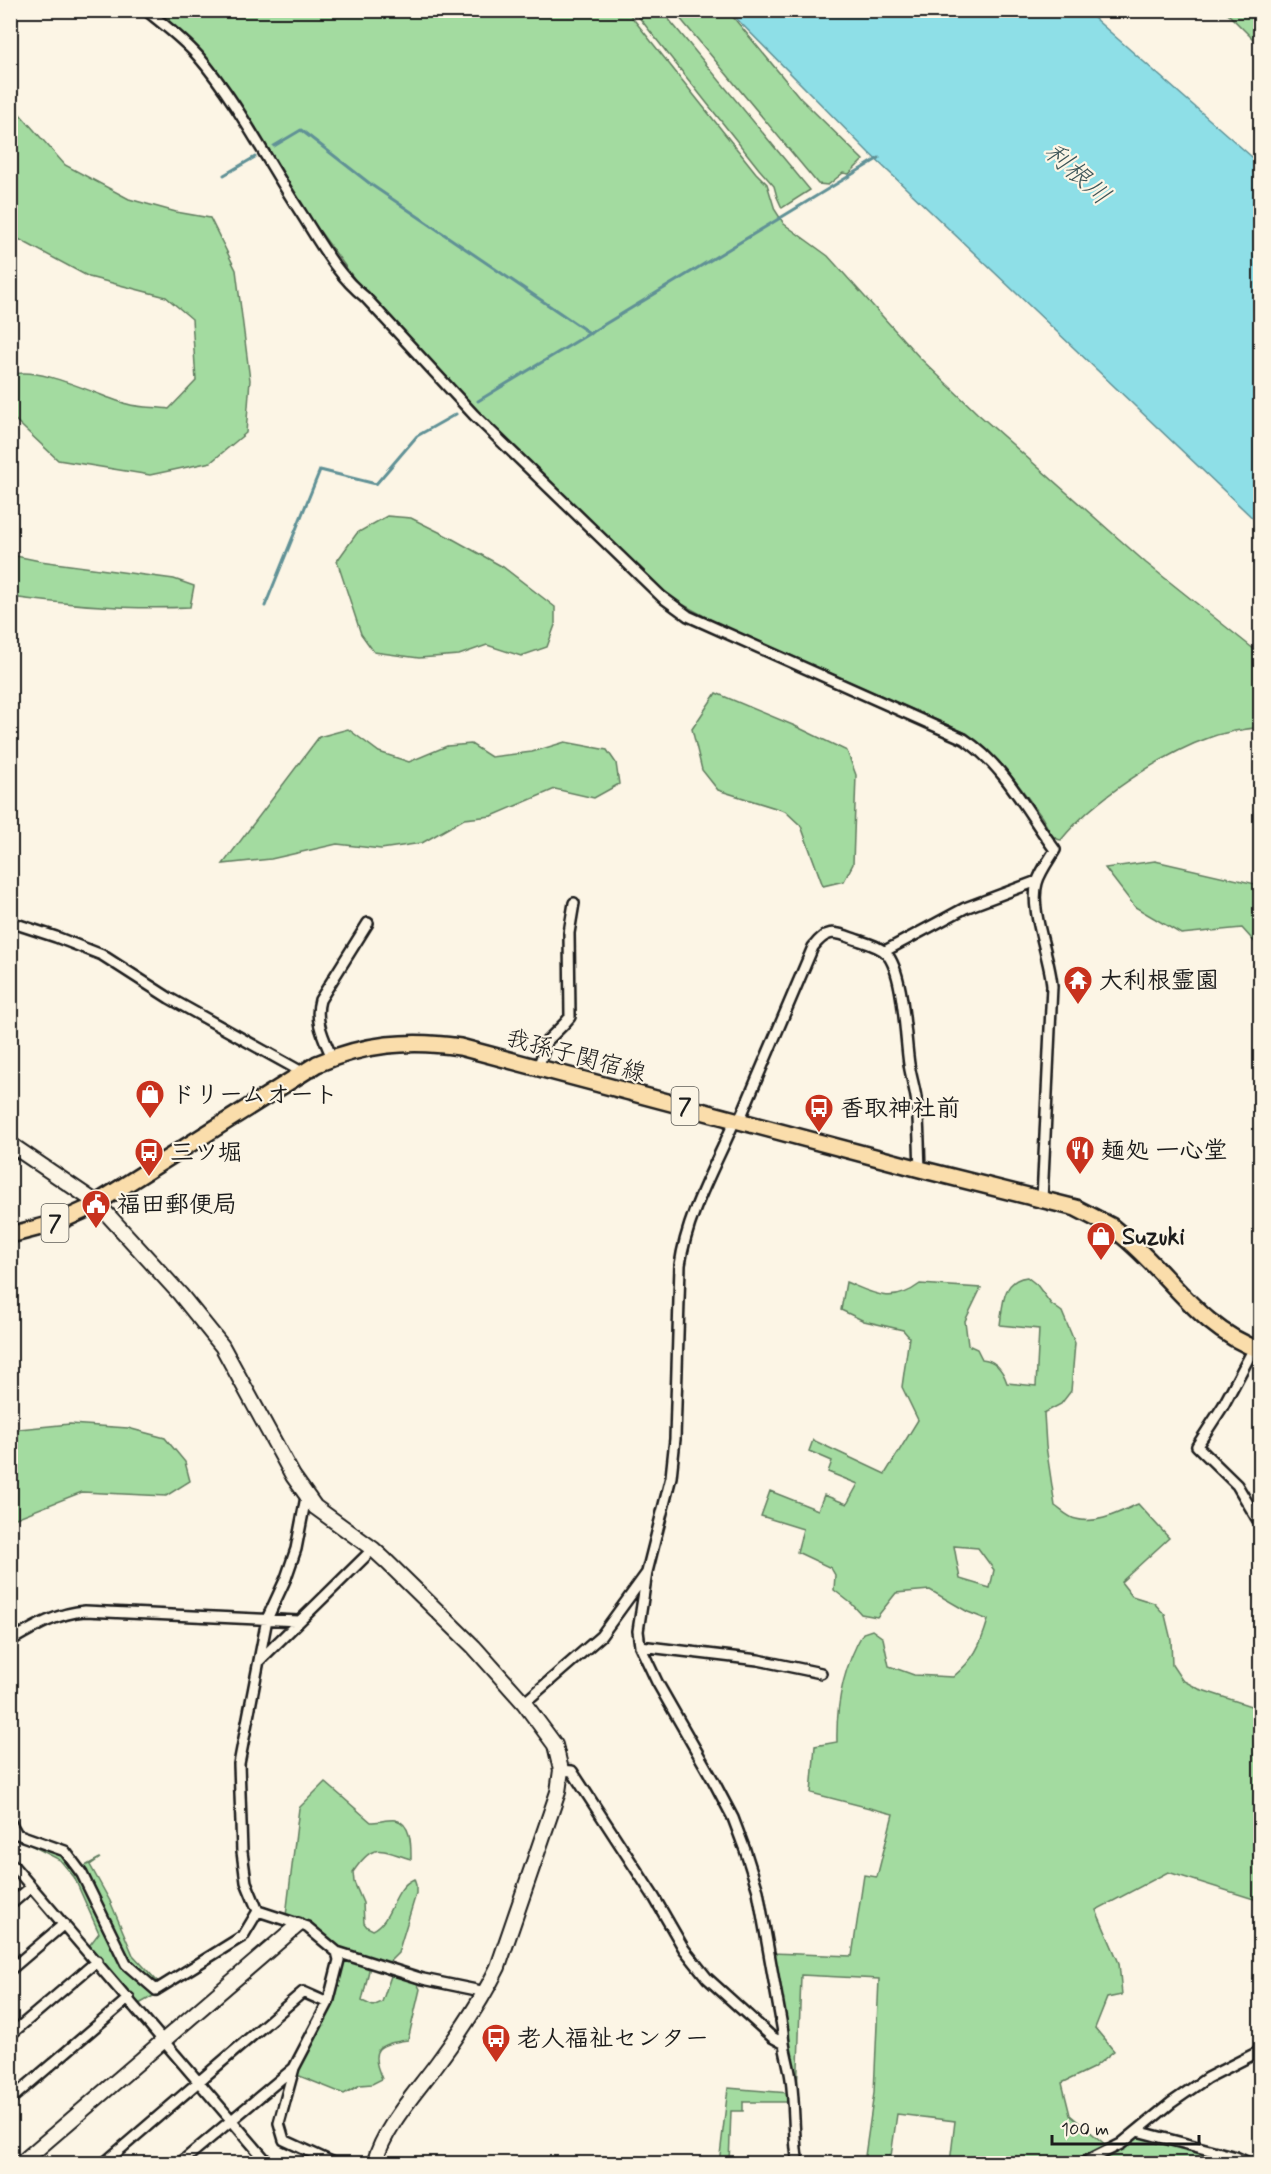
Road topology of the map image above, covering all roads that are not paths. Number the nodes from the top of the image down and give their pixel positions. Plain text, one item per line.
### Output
1 (146, 10) edge
2 (1037, 882) junction
3 (574, 903) dead end
4 (10, 922) edge
5 (368, 923) dead end
6 (885, 951) junction
7 (332, 1058) junction
8 (538, 1068) junction
9 (302, 1072) junction
10 (737, 1120) junction
11 (10, 1144) edge
12 (920, 1169) junction
13 (1042, 1200) junction
14 (97, 1203) junction
15 (10, 1235) edge
16 (1257, 1349) edge
17 (306, 1497) junction
18 (1260, 1524) edge
19 (373, 1549) junction
20 (647, 1572) junction
21 (267, 1619) junction
22 (299, 1621) junction
23 (10, 1641) edge
24 (640, 1646) junction
25 (259, 1660) junction
26 (821, 1673) dead end
27 (524, 1702) junction
28 (561, 1770) junction
29 (10, 1822) edge
30 (14, 1836) edge
31 (10, 1862) edge
32 (31, 1887) junction
33 (10, 1905) edge
34 (258, 1911) junction
35 (64, 1924) junction
36 (298, 1925) junction
37 (337, 1953) junction
38 (97, 1961) junction
39 (10, 1970) edge
40 (486, 1992) junction
41 (129, 1998) junction
42 (328, 2003) junction
43 (10, 2035) edge
44 (165, 2040) junction
45 (783, 2043) junction
46 (1260, 2051) edge
47 (294, 2068) junction
48 (199, 2081) junction
49 (10, 2100) edge
50 (232, 2118) junction
51 (1137, 2131) junction
52 (266, 2160) edge
53 (332, 2162) edge
54 (1260, 2162) edge
55 (20, 2163) edge
56 (103, 2163) edge
57 (179, 2163) edge
58 (255, 2163) edge
59 (374, 2163) edge
60 (798, 2163) edge
61 (1080, 2163) edge

1 - 2 street
2 - 6 street
2 - 13 street
3 - 8 street
4 - 9 street
5 - 7 street
6 - 10 street
6 - 12 street
7 - 8 main road, 我孫子関宿線 / 7
7 - 9 main road, 我孫子関宿線 / 7
8 - 10 main road, 我孫子関宿線 / 7
9 - 14 main road, 我孫子関宿線 / 7
10 - 12 main road, 我孫子関宿線 / 7
10 - 20 street
11 - 14 street
12 - 13 main road, 我孫子関宿線 / 7
13 - 16 main road, 我孫子関宿線 / 7
14 - 15 main road, 我孫子関宿線 / 7
14 - 17 street
16 - 18 street
17 - 19 street
17 - 21 street
19 - 22 street
19 - 27 street
20 - 24 street
20 - 27 street
21 - 22 street
21 - 23 street
21 - 25 street
22 - 25 street
24 - 26 street
24 - 45 street
25 - 34 street
27 - 28 street
28 - 40 street
28 - 45 street
29 - 30 street
30 - 34 street
31 - 32 street
32 - 33 street
32 - 35 street
34 - 36 street
35 - 38 street
35 - 39 street
36 - 37 street
36 - 44 street
37 - 40 street
37 - 42 street
38 - 41 street
38 - 43 street
40 - 59 street
41 - 44 street
41 - 49 street
42 - 47 street
42 - 48 street
44 - 48 street
44 - 55 street
45 - 60 street
46 - 51 street
47 - 50 street
47 - 53 street
48 - 50 street
48 - 56 street
50 - 52 street
50 - 57 street
51 - 54 street
51 - 61 street
52 - 58 street

